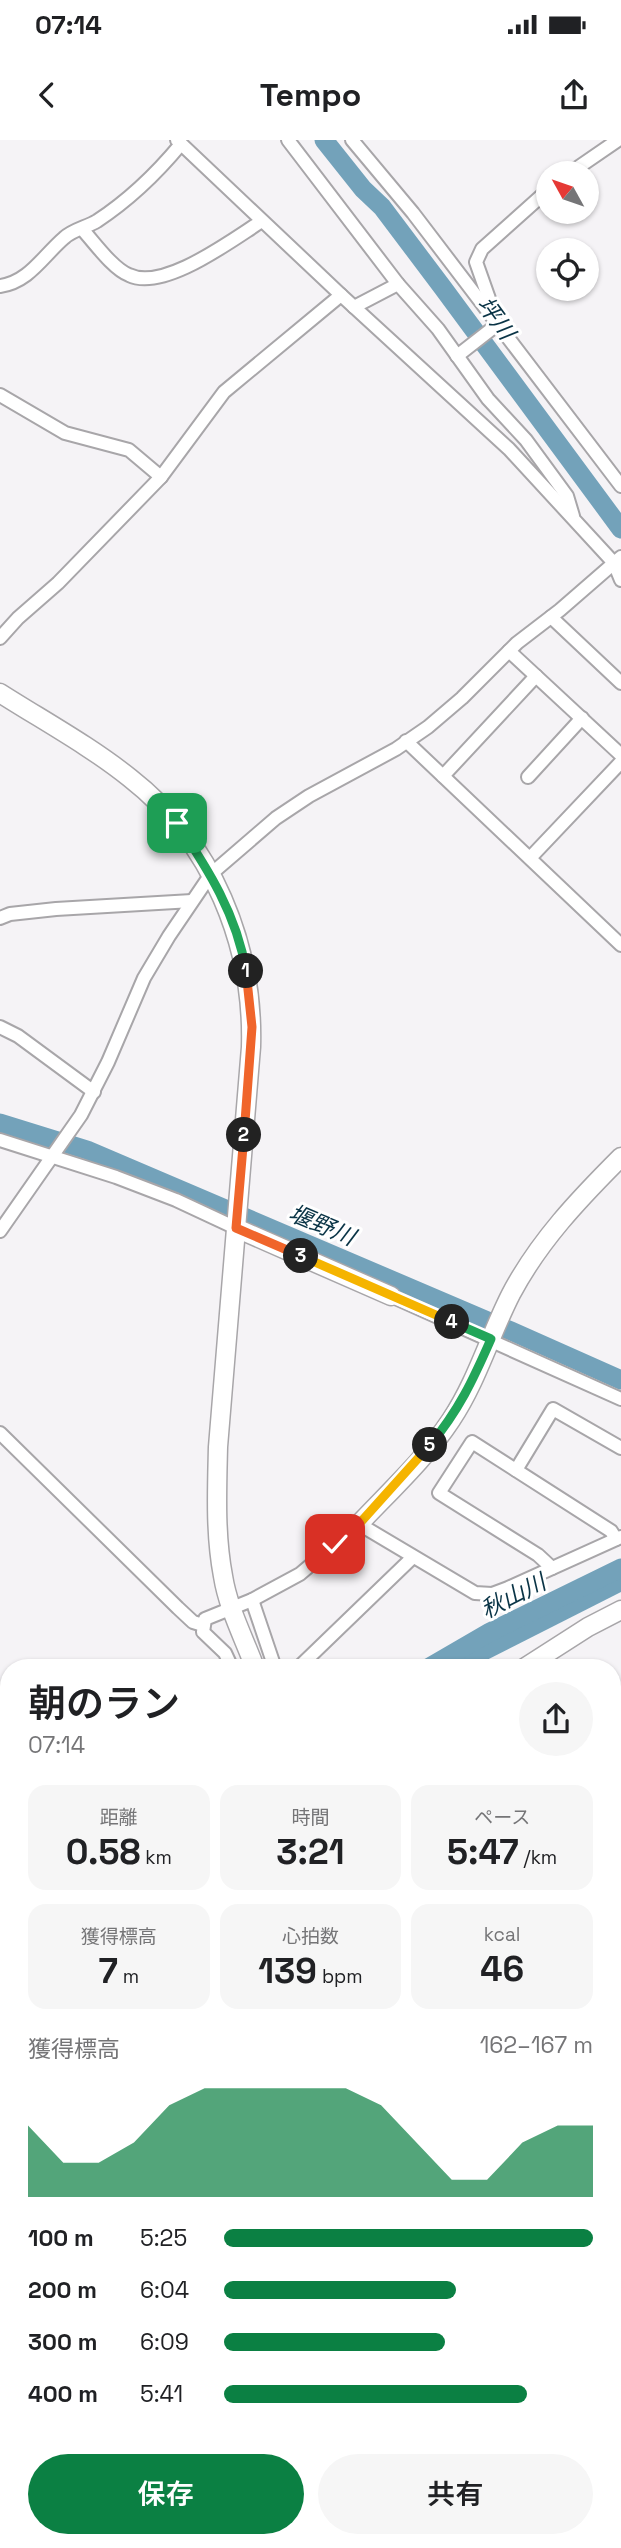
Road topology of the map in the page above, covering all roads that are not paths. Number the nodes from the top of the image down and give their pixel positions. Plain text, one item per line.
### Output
1 (288, 140) edge
2 (352, 140) edge
3 (613, 141) edge
4 (179, 142) edge
5 (586, 161) edge
6 (536, 201) edge
7 (262, 221) junction
8 (82, 229) junction
9 (398, 284) junction
10 (0, 286) edge
11 (341, 295) junction
12 (354, 307) junction
13 (496, 326) junction
14 (460, 354) junction
15 (0, 396) edge
16 (161, 477) junction
17 (621, 486) edge
18 (574, 520) junction
19 (618, 560) edge
20 (621, 580) edge
21 (551, 617) junction
22 (0, 638) edge
23 (509, 650) junction
24 (536, 676) junction
25 (621, 683) edge
26 (0, 693) edge
27 (582, 718) junction
28 (406, 741) junction
29 (621, 755) edge
30 (621, 762) edge
31 (443, 776) junction
32 (528, 777) dead end
33 (530, 858) junction
34 (211, 874) junction
35 (192, 901) junction
36 (0, 918) edge
37 (621, 945) edge
38 (0, 1027) edge
39 (94, 1091) junction
40 (0, 1140) edge
41 (54, 1154) junction
42 (621, 1157) edge
43 (236, 1226) junction
44 (0, 1231) edge
45 (391, 1296) joint
46 (491, 1339) junction
47 (621, 1399) edge
48 (0, 1433) edge
49 (621, 1448) edge
50 (516, 1470) junction
51 (359, 1524) junction
52 (619, 1538) edge
53 (413, 1557) junction
54 (552, 1568) junction
55 (252, 1600) junction
56 (232, 1609) junction
57 (621, 1610) edge
58 (203, 1625) junction
59 (228, 1659) edge
60 (252, 1659) edge
61 (272, 1659) edge
62 (307, 1659) edge
63 (538, 1659) edge

1 - 9 street
2 - 13 street
3 - 5 street
4 - 7 street
4 - 8 street
6 - 13 street
7 - 8 street
7 - 11 street
8 - 10 street
9 - 12 street
9 - 14 street
11 - 12 street
11 - 16 street
12 - 18 street
13 - 14 street
13 - 17 street
14 - 18 street
15 - 16 street
16 - 22 street
18 - 19 street
19 - 20 street
19 - 21 street
21 - 23 street
21 - 25 street
23 - 24 street
23 - 28 street
24 - 27 street
24 - 31 street
26 - 34 street
27 - 29 street
27 - 32 street
28 - 31 street
28 - 34 street
30 - 33 street
31 - 33 street
33 - 37 street
34 - 35 street
34 - 43 street
35 - 36 street
35 - 39 street
38 - 39 street
39 - 41 street
40 - 41 street
41 - 43 street
41 - 44 street
42 - 46 street
43 - 45 street
43 - 56 street
45 - 46 street
46 - 47 street
46 - 51 street
48 - 58 street
49 - 50 street
50 - 52 street
50 - 54 street
51 - 53 street
51 - 55 street
52 - 54 street
53 - 54 street
53 - 62 street
55 - 56 street
55 - 61 street
56 - 58 street
56 - 60 street
57 - 63 street
58 - 59 street

